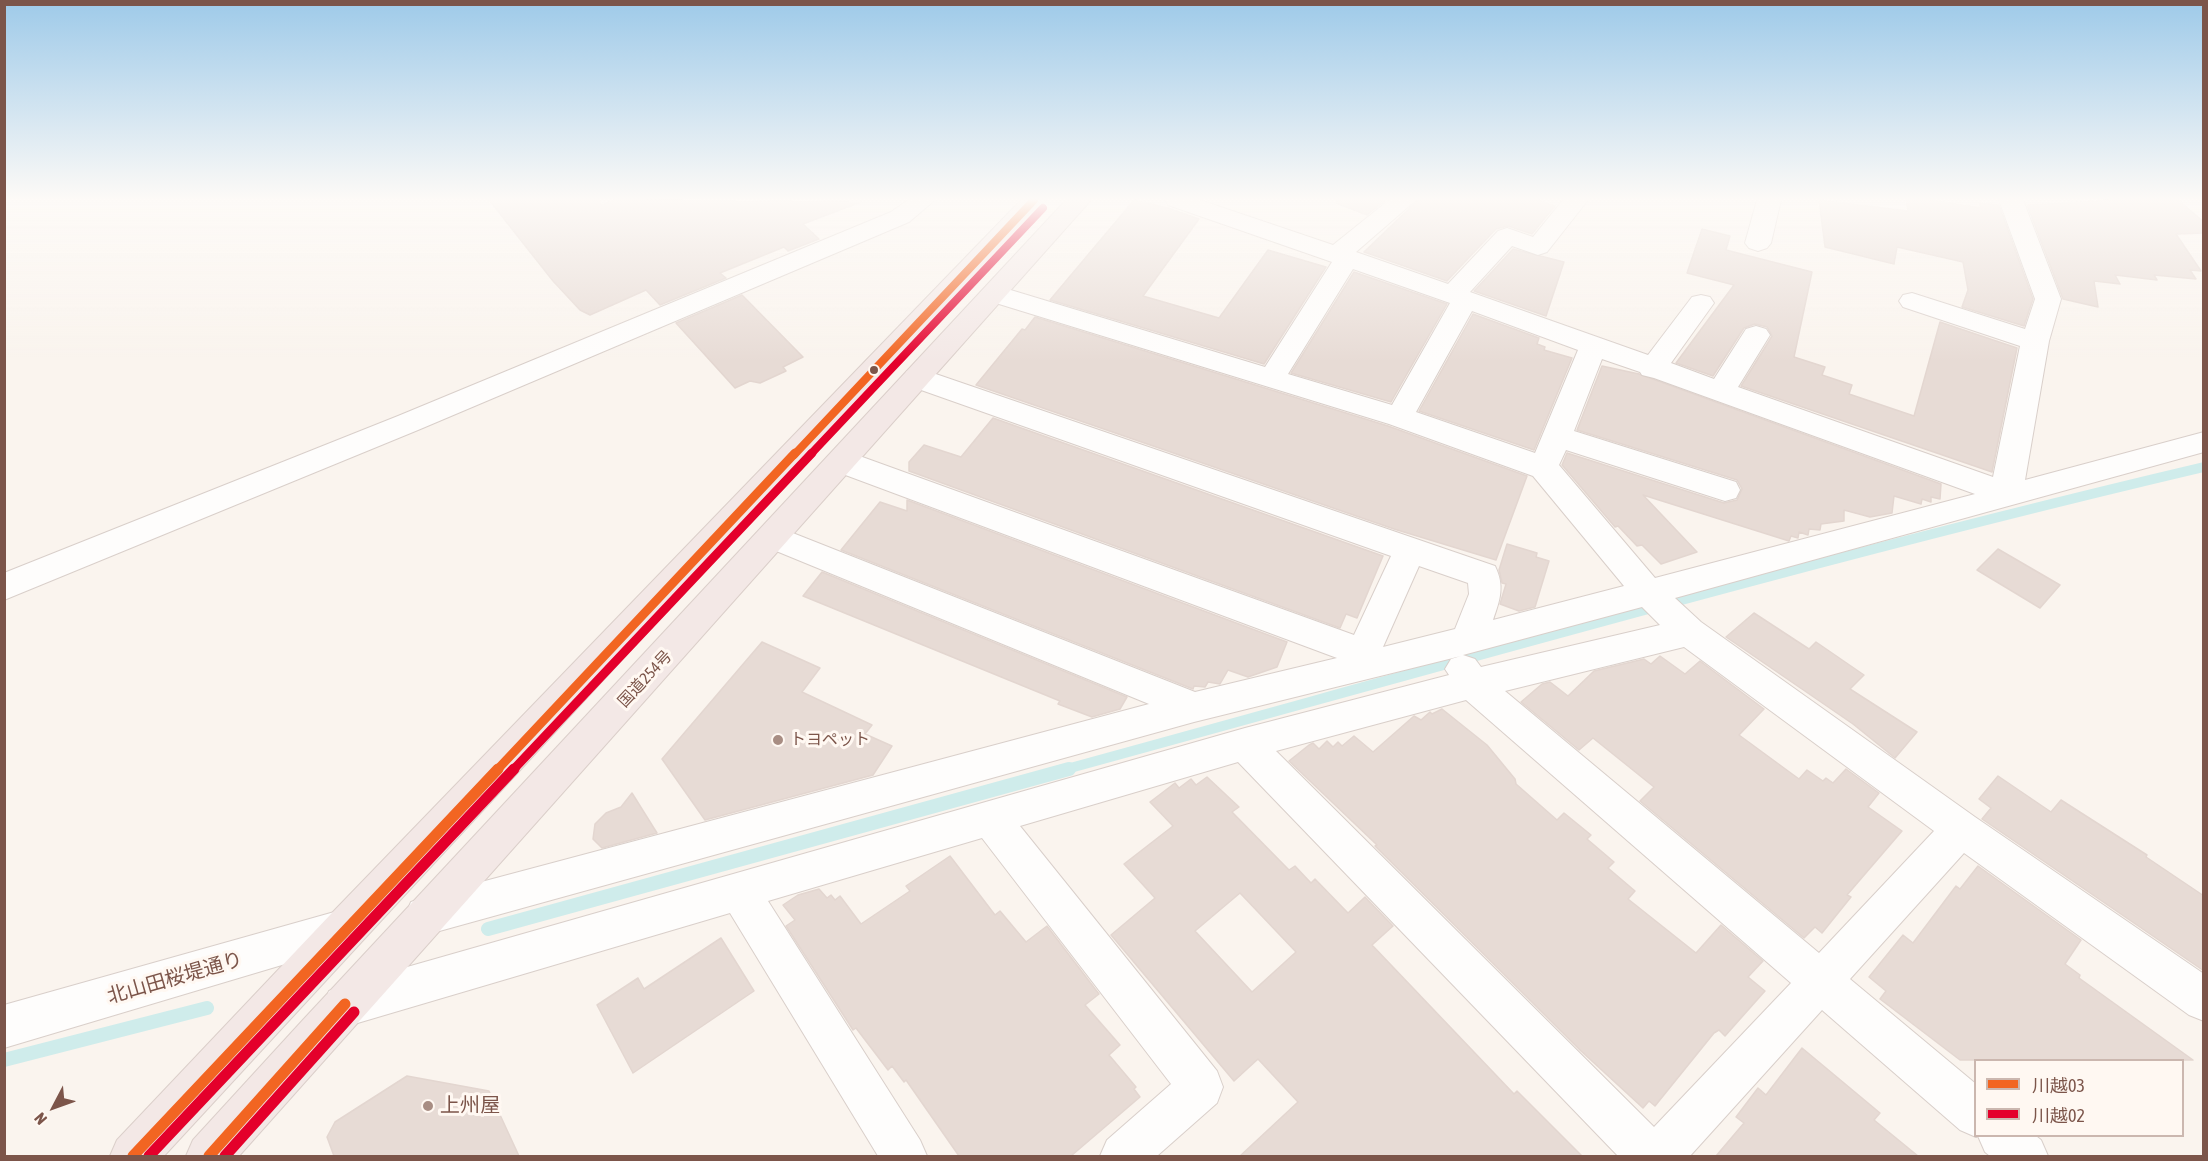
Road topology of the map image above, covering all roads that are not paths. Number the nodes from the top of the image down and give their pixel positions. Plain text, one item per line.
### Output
1 (811, 254) edge
2 (983, 254) edge
3 (1031, 254) edge
4 (1335, 254) edge
5 (1345, 254) edge
6 (1493, 254) edge
7 (2032, 254) edge
8 (1342, 257) junction
9 (995, 294) junction
10 (1459, 298) junction
11 (1912, 301) dead end
12 (1701, 303) dead end
13 (1756, 335) dead end
14 (2035, 341) junction
15 (1593, 347) junction
16 (1652, 369) junction
17 (917, 378) junction
18 (1271, 379) junction
19 (1720, 392) junction
20 (1399, 417) junction
21 (1557, 436) junction
22 (2204, 442) edge
23 (843, 462) junction
24 (1544, 468) junction
25 (1725, 490) dead end
26 (2014, 495) junction
27 (775, 538) junction
28 (1410, 550) junction
29 (4, 587) edge
30 (1666, 609) junction
31 (1461, 658) junction
32 (1363, 660) junction
33 (1194, 707) junction
34 (1245, 744) junction
35 (990, 818) junction
36 (1961, 829) junction
37 (739, 891) junction
38 (425, 916) junction
39 (345, 928) junction
40 (1819, 980) junction
41 (2204, 1000) edge
42 (344, 1006) junction
43 (4, 1027) edge
44 (1974, 1112) edge
45 (2002, 1137) edge
46 (133, 1156) edge
47 (209, 1156) edge
48 (904, 1156) edge
49 (1123, 1156) edge
50 (1650, 1156) edge
51 (1659, 1156) edge
52 (2025, 1156) edge

1 - 29 street
2 - 39 highway
3 - 9 highway, 国道254号
4 - 8 street
5 - 8 street
6 - 10 street
7 - 14 street
8 - 10 street
8 - 18 street
9 - 17 highway, 国道254号
9 - 18 street
10 - 15 street
10 - 20 street
11 - 14 street
12 - 16 street
13 - 19 street
14 - 26 street
15 - 16 street
15 - 21 street
16 - 19 street
17 - 23 highway, 国道254号
17 - 28 street
18 - 20 street
19 - 26 street
20 - 24 street
21 - 24 street
21 - 25 street
22 - 26 street
23 - 27 highway, 国道254号
23 - 32 street
24 - 30 street
26 - 30 street
27 - 33 street
27 - 38 highway, 国道254号
28 - 31 street
28 - 32 street
30 - 31 street
30 - 31 street
30 - 36 street
31 - 32 street
31 - 34 street
31 - 40 street
32 - 33 street
33 - 38 street
34 - 35 street
34 - 50 street
35 - 37 street
35 - 49 street
36 - 40 street
36 - 41 street
37 - 42 street
37 - 48 street
38 - 42 highway, 国道254号
39 - 43 street, 北山田桜堤通り
39 - 46 highway
40 - 44 street
40 - 51 street
42 - 47 highway, 国道254号
45 - 52 street

